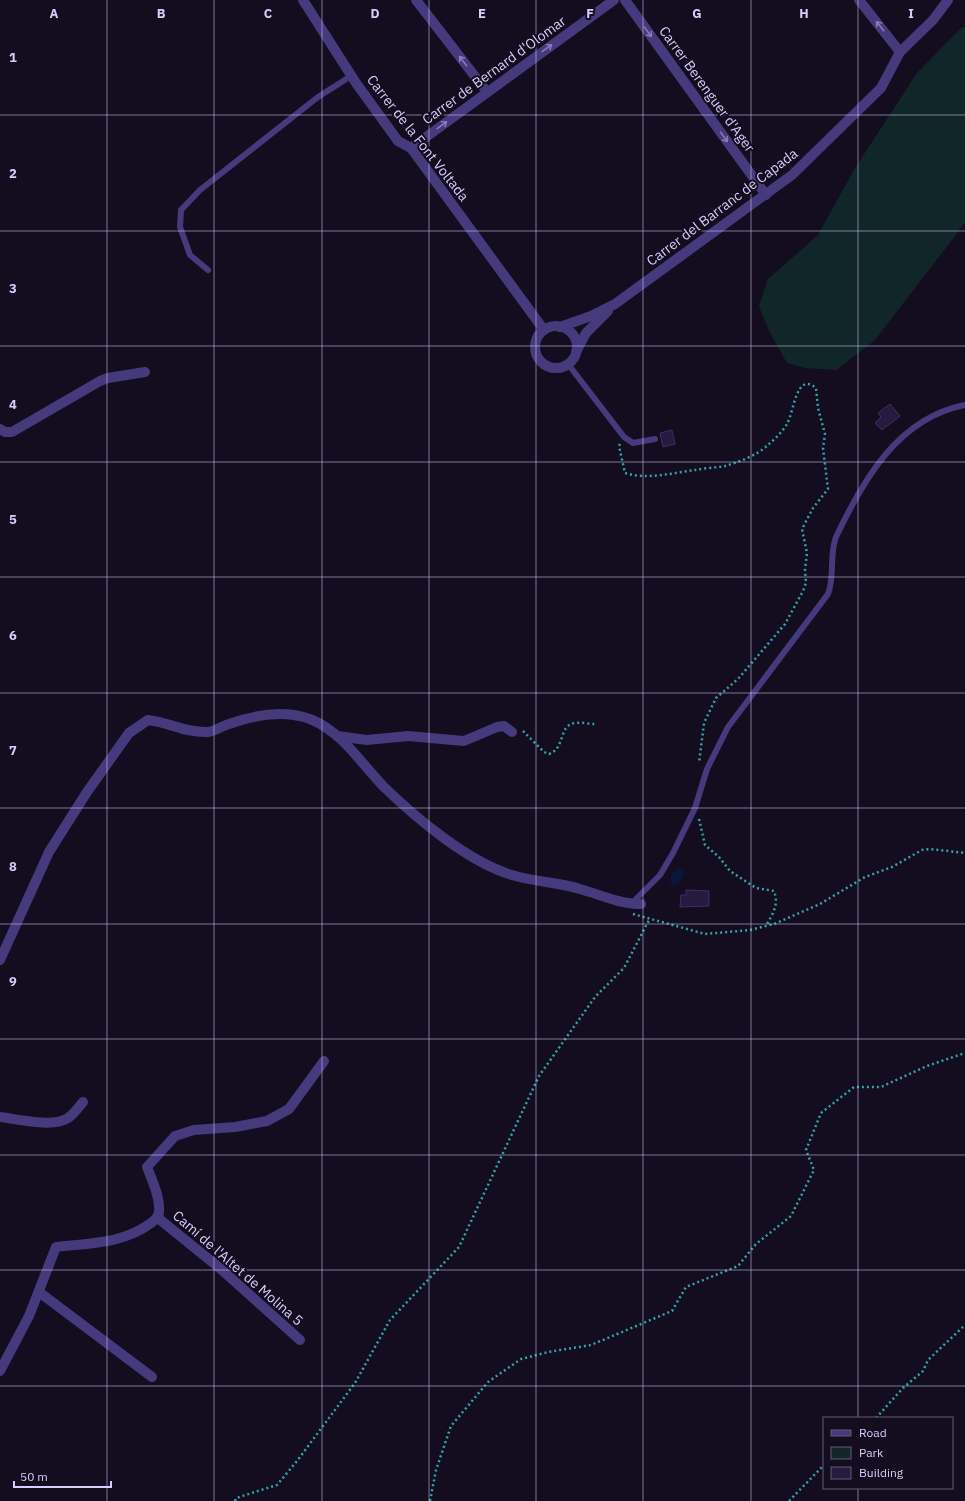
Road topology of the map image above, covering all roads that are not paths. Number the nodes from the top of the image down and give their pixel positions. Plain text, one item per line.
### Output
1 (416, 0) edge
2 (614, 0) edge
3 (625, 0) edge
4 (859, 0) edge
5 (948, 0) edge
6 (307, 2) edge
7 (900, 52) junction
8 (351, 76) junction
9 (487, 92) junction
10 (411, 148) junction
11 (766, 195) junction
12 (208, 270) dead end
13 (615, 304) junction
14 (560, 327) junction
15 (544, 330) junction
16 (576, 352) junction
17 (568, 364) junction
18 (145, 372) dead end
19 (965, 405) edge
20 (0, 429) edge
21 (655, 439) dead end
22 (508, 729) road end
23 (337, 736) junction
24 (626, 903) junction
25 (641, 904) dead end
26 (0, 960) edge
27 (324, 1061) dead end
28 (83, 1102) dead end
29 (0, 1117) edge
30 (158, 1218) junction
31 (39, 1292) junction
32 (300, 1340) dead end
33 (0, 1371) edge
34 (152, 1377) dead end

9 -> 1 street
9 -> 2 street, Carrer de Bernard d'Olomar
3 -> 11 street, Carrer Berenguer d'Ager
7 -> 4 street
5 - 7 street, Carrer del Barranc de Capada
6 - 8 street, Carrer de la Font Voltada
7 - 11 street, Carrer del Barranc de Capada
8 - 10 street, Carrer de la Font Voltada
8 - 12 lane
10 -> 9 street, Carrer de Bernard d'Olomar
10 - 15 street, Carrer de la Font Voltada
11 - 13 street, Carrer del Barranc de Capada
13 - 14 street, Carrer del Barranc de Capada
13 - 16 street, Carrer del Barranc de Capada
14 - 15 street
14 - 16 street
15 - 17 street
16 - 17 street
17 - 21 lane
18 - 20 street
19 - 24 lane
22 - 23 street
23 - 24 street
23 - 26 street
24 - 25 street
27 - 30 street
28 - 29 street
30 - 31 street
30 - 32 street, Camí de l'Altet de Molina 5
31 - 33 street
31 - 34 street

